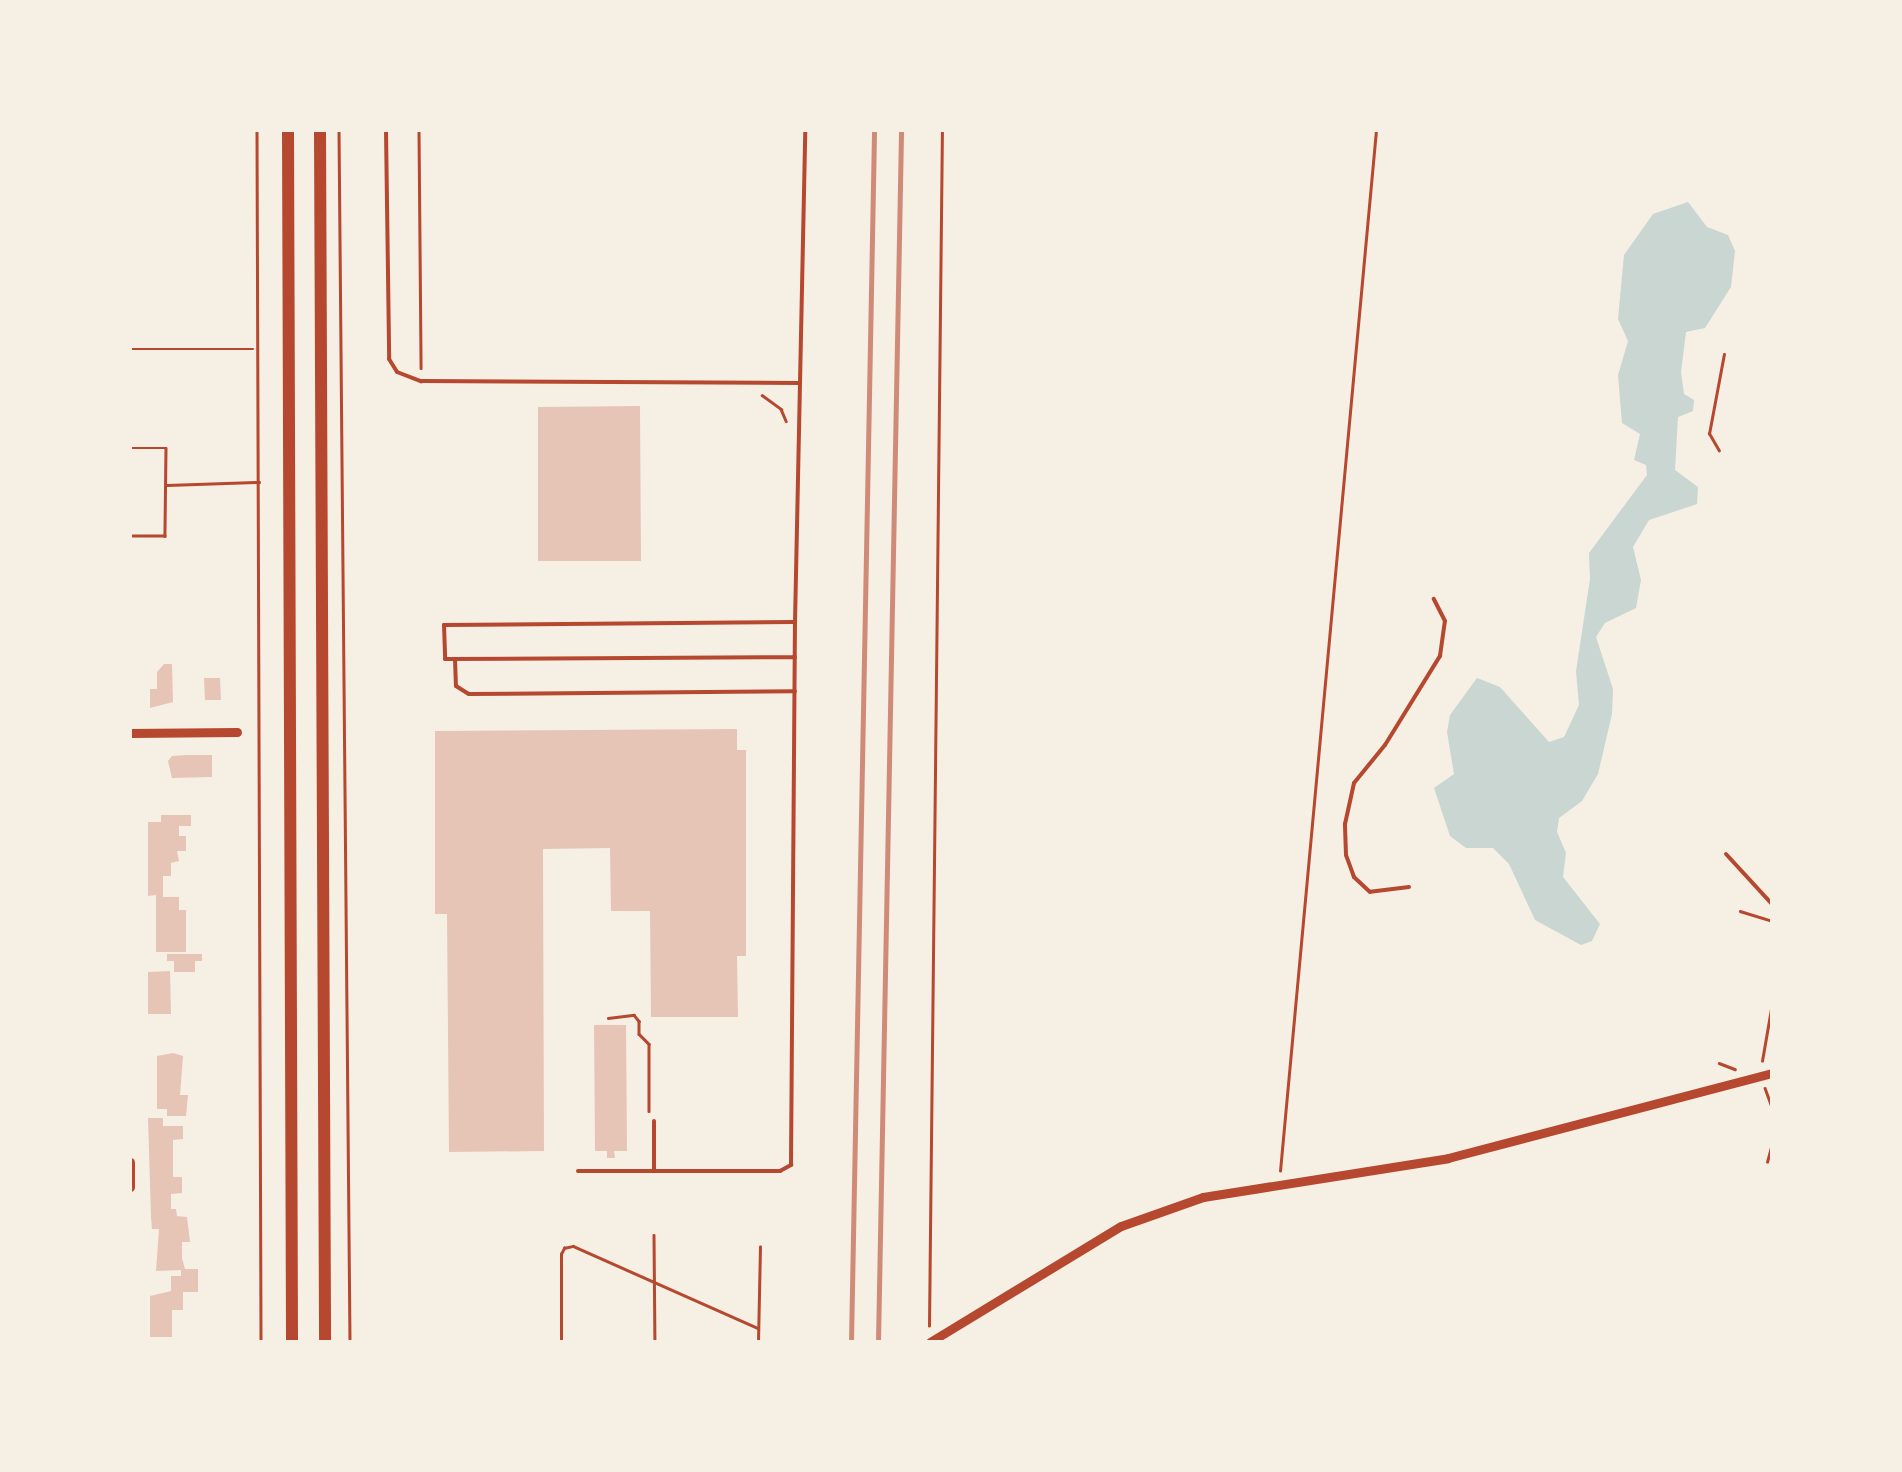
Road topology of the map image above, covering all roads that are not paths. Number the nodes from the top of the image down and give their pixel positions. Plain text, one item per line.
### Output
1 (288, 130) edge
2 (320, 130) edge
3 (386, 130) edge
4 (806, 130) edge
5 (800, 384) junction
6 (1434, 599) dead end
7 (795, 622) junction
8 (796, 657) junction
9 (455, 659) junction
10 (795, 691) junction
11 (237, 732) dead end
12 (130, 733) edge
13 (1726, 854) dead end
14 (1409, 887) dead end
15 (1772, 904) edge
16 (1772, 1073) edge
17 (654, 1121) road end
18 (130, 1162) edge
19 (578, 1171) dead end
20 (654, 1171) junction
21 (130, 1172) edge
22 (130, 1187) edge
23 (292, 1342) edge
24 (325, 1342) edge
25 (929, 1342) edge

1 - 23 main road
2 - 24 main road
3 - 5 lane
4 - 5 lane
5 - 7 lane
6 - 14 lane
7 - 8 lane
7 - 9 lane
8 - 9 lane
8 - 10 lane
9 - 10 lane
10 - 20 lane
11 - 12 street
13 - 15 lane
16 - 25 street
17 - 20 lane
18 - 21 street
19 - 20 lane
21 - 22 street

